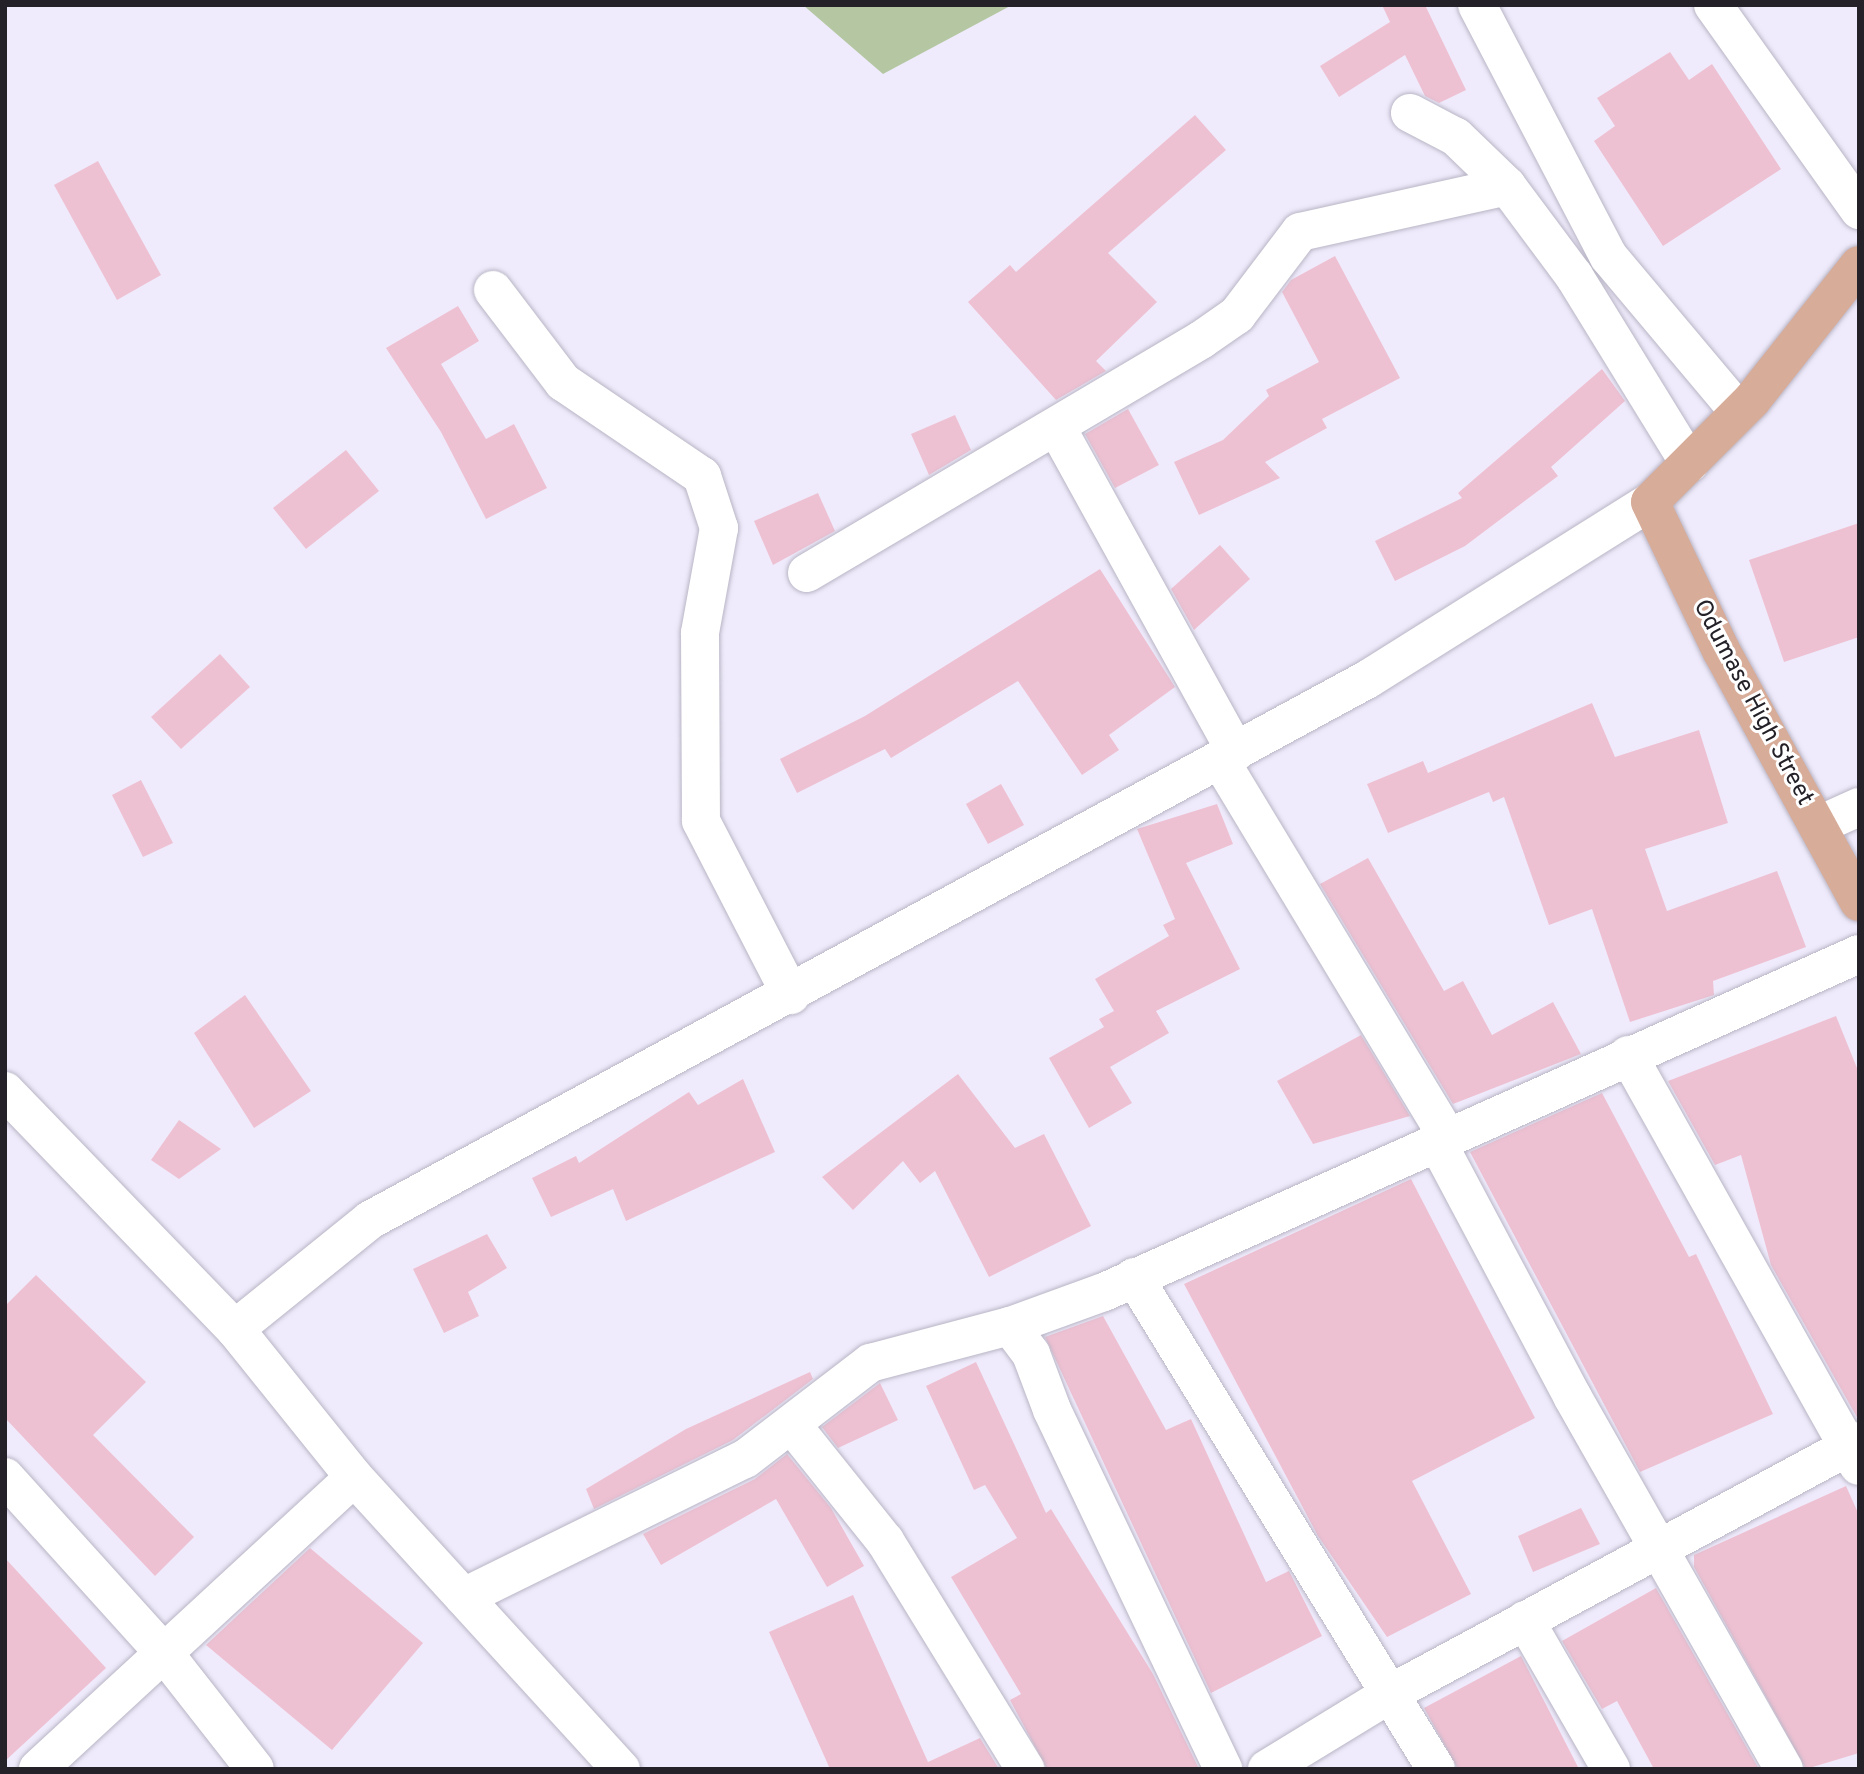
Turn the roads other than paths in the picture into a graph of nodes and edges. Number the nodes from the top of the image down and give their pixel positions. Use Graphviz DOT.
graph roads {
  1 [pos="1476,5"];
  2 [pos="1713,5"];
  3 [pos="1410,113"];
  4 [pos="1507,186"];
  5 [pos="1859,210"];
  6 [pos="1859,265"];
  7 [pos="493,290"];
  8 [pos="1738,412"];
  9 [pos="1057,428"];
  10 [pos="1689,463"];
  11 [pos="1650,502"];
  12 [pos="807,573"];
  13 [pos="1228,756"];
  14 [pos="1859,807"];
  15 [pos="1818,825"];
  16 [pos="1859,902"];
  17 [pos="1859,954"];
  18 [pos="791,995"];
  19 [pos="1628,1055"];
  20 [pos="5,1091"];
  21 [pos="1442,1138"];
  22 [pos="1134,1277"];
  23 [pos="1010,1326"];
  24 [pos="235,1329"];
  25 [pos="792,1425"];
  26 [pos="1855,1451"];
  27 [pos="5,1477"];
  28 [pos="354,1477"];
  29 [pos="1657,1549"];
  30 [pos="464,1597"];
  31 [pos="1525,1620"];
  32 [pos="164,1653"];
  33 [pos="1393,1692"];
  34 [pos="38,1769"];
  35 [pos="255,1769"];
  36 [pos="621,1769"];
  37 [pos="1025,1769"];
  38 [pos="1223,1769"];
  39 [pos="1267,1769"];
  40 [pos="1436,1769"];
  41 [pos="1611,1769"];
  42 [pos="1784,1769"];
  1 -- 8 [label="street"];
  2 -- 5 [label="street"];
  3 -- 4 [label="street"];
  4 -- 9 [label="street"];
  4 -- 10 [label="street"];
  6 -- 8 [label="main road"];
  7 -- 18 [label="street"];
  8 -- 10 [label="main road"];
  9 -- 12 [label="street"];
  9 -- 13 [label="street"];
  10 -- 11 [label="main road"];
  11 -- 13 [label="street"];
  11 -- 15 [label="main road, Odumase High Street"];
  13 -- 18 [label="street"];
  13 -- 21 [label="street"];
  14 -- 15 [label="street"];
  15 -- 16 [label="main road, Odumase High Street"];
  17 -- 19 [label="street"];
  18 -- 24 [label="street"];
  19 -- 21 [label="street"];
  19 -- 26 [label="street"];
  20 -- 24 [label="street"];
  21 -- 22 [label="street"];
  21 -- 29 [label="street"];
  22 -- 23 [label="street"];
  22 -- 33 [label="street"];
  23 -- 25 [label="street"];
  23 -- 38 [label="street"];
  24 -- 28 [label="street"];
  25 -- 30 [label="street"];
  25 -- 37 [label="street"];
  26 -- 29 [label="street"];
  27 -- 32 [label="street"];
  28 -- 30 [label="street"];
  28 -- 32 [label="street"];
  29 -- 31 [label="street"];
  29 -- 42 [label="street"];
  30 -- 36 [label="street"];
  31 -- 33 [label="street"];
  31 -- 41 [label="street"];
  32 -- 34 [label="street"];
  32 -- 35 [label="street"];
  33 -- 39 [label="street"];
  33 -- 40 [label="street"];
}
